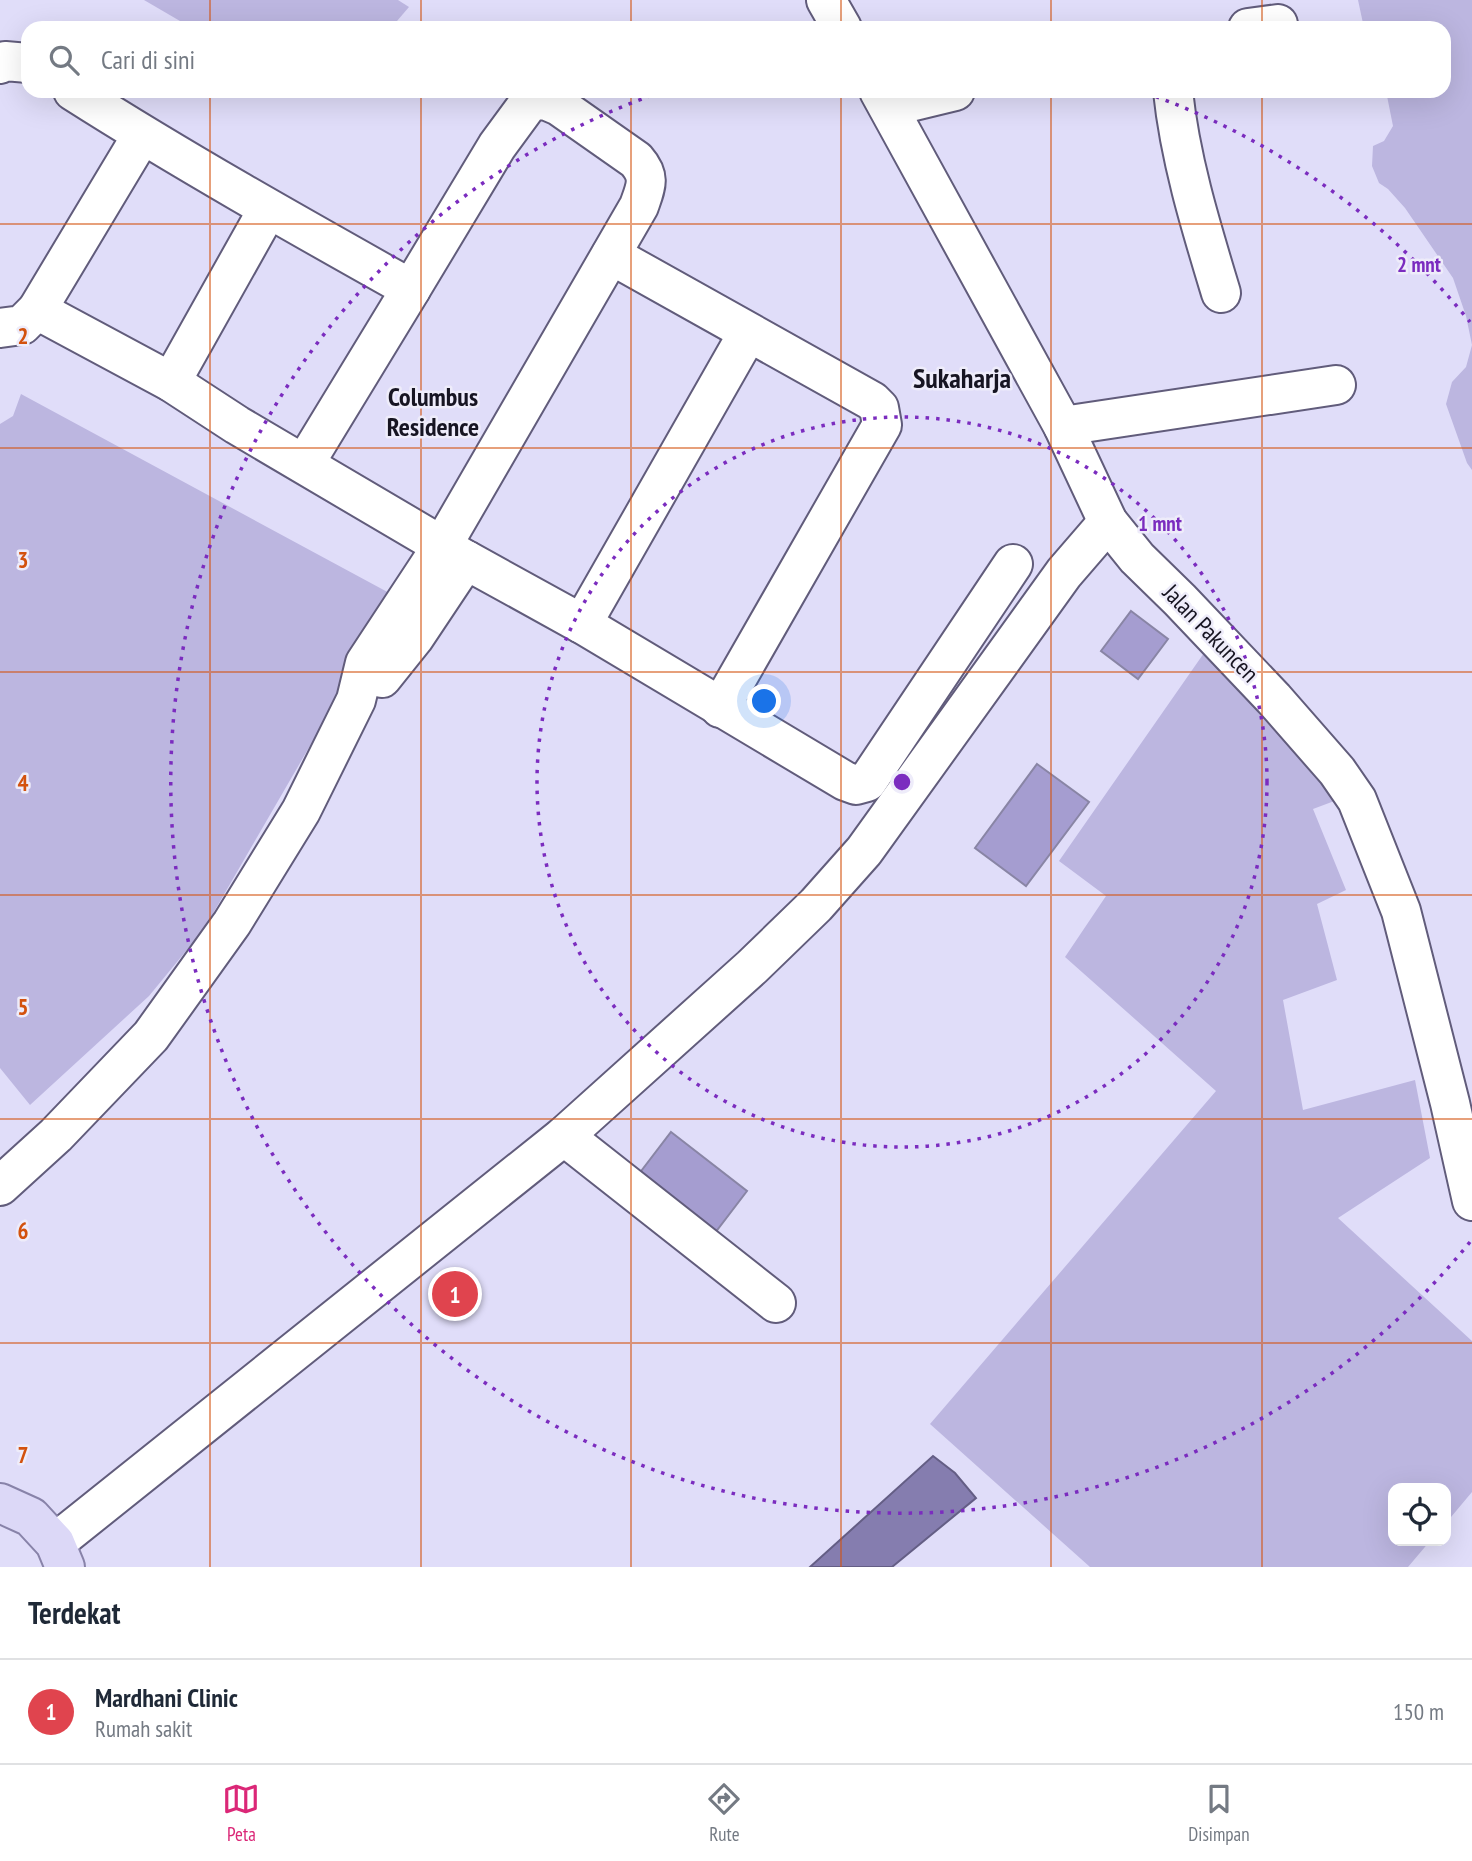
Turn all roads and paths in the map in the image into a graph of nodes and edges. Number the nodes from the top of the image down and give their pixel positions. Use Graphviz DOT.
graph roads {
  1 [pos="826,0"];
  2 [pos="838,21"];
  3 [pos="21,62"];
  4 [pos="0,64"];
  5 [pos="84,98"];
  6 [pos="1174,98"];
  7 [pos="884,99"];
  8 [pos="142,135"];
  9 [pos="268,209"];
  10 [pos="611,255"];
  11 [pos="411,289"];
  12 [pos="1221,293"];
  13 [pos="37,310"];
  14 [pos="0,328"];
  15 [pos="748,333"];
  16 [pos="172,383"];
  17 [pos="1336,385"];
  18 [pos="1063,426"];
  19 [pos="305,463"];
  20 [pos="1108,522"];
  21 [pos="454,553"];
  22 [pos="1013,564"];
  23 [pos="582,624"];
  24 [pos="720,708"];
  25 [pos="564,1136"];
  26 [pos="0,1186"];
  27 [pos="1472,1201"];
  28 [pos="776,1303"];
  29 [pos="0,1503"];
  30 [pos="60,1555"];
  1 -- 2 [label="street"];
  3 -- 4 [label="street"];
  5 -- 8 [label="street"];
  6 -- 12 [label="street"];
  7 -- 18 [label="street, Jalan Pakuncen"];
  8 -- 9 [label="street"];
  8 -- 13 [label="street"];
  9 -- 11 [label="street"];
  9 -- 16 [label="street"];
  10 -- 11 [label="street"];
  10 -- 15 [label="street"];
  10 -- 21 [label="street"];
  11 -- 19 [label="street"];
  13 -- 14 [label="street"];
  13 -- 16 [label="street"];
  15 -- 23 [label="street"];
  15 -- 24 [label="street"];
  16 -- 19 [label="street"];
  17 -- 18 [label="street"];
  18 -- 20 [label="street, Jalan Pakuncen"];
  19 -- 21 [label="street"];
  20 -- 25 [label="street"];
  20 -- 27 [label="street, Jalan Pakuncen"];
  21 -- 23 [label="street"];
  21 -- 26 [label="street"];
  22 -- 24 [label="street"];
  23 -- 24 [label="street"];
  25 -- 28 [label="street"];
  25 -- 30 [label="street"];
  29 -- 30 [label="main road"];
}
